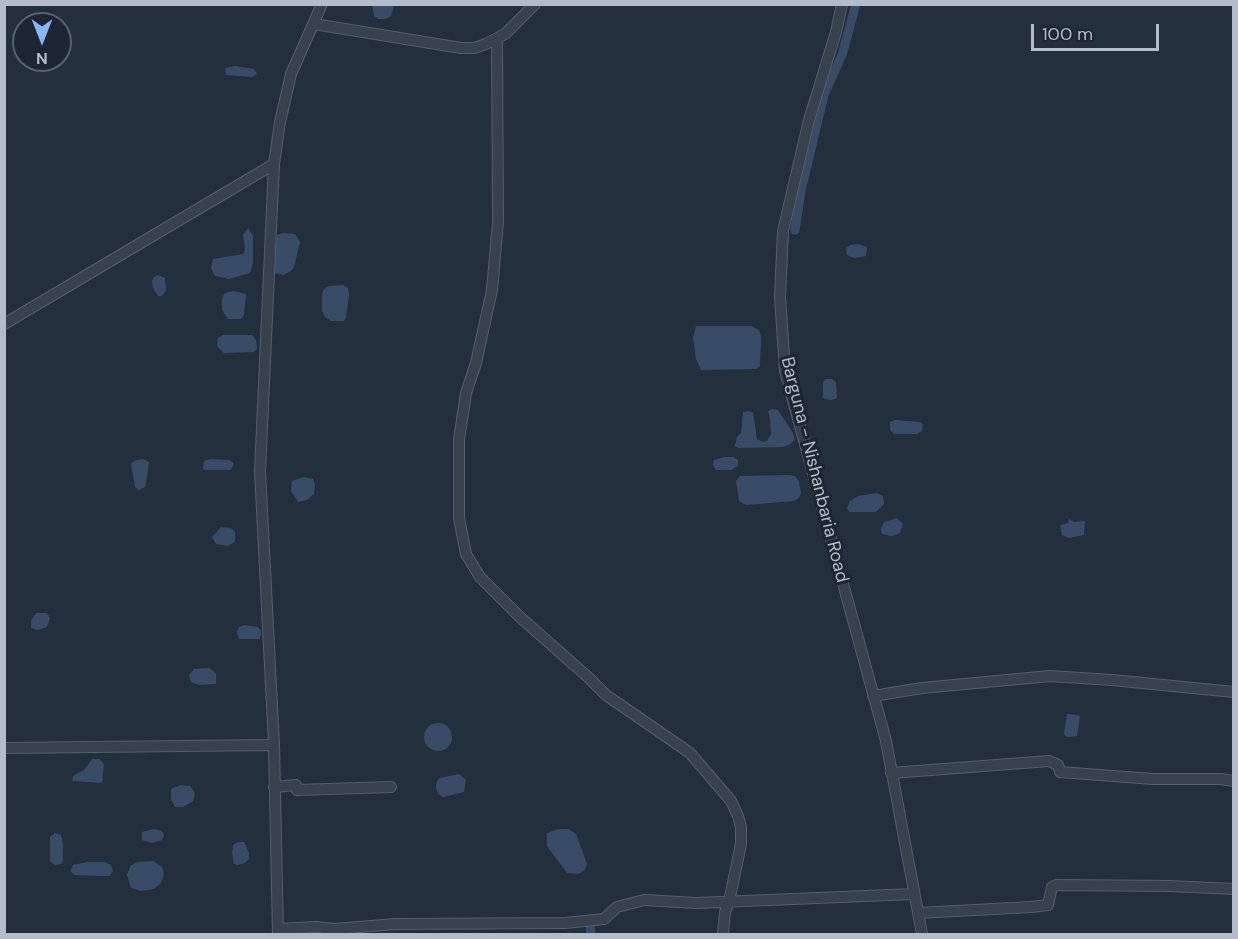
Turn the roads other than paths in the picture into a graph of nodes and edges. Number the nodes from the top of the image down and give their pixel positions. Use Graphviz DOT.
graph roads {
  1 [pos="322,4"];
  2 [pos="535,4"];
  3 [pos="842,4"];
  4 [pos="314,24"];
  5 [pos="497,39"];
  6 [pos="274,164"];
  7 [pos="4,324"];
  8 [pos="1233,692"];
  9 [pos="873,696"];
  10 [pos="274,745"];
  11 [pos="4,748"];
  12 [pos="891,773"];
  13 [pos="1233,781"];
  14 [pos="274,787"];
  15 [pos="391,787"];
  16 [pos="1233,889"];
  17 [pos="914,894"];
  18 [pos="729,902"];
  19 [pos="918,913"];
  20 [pos="278,932"];
  21 [pos="723,934"];
  22 [pos="922,934"];
  1 -- 4 [label="street"];
  2 -- 5 [label="street"];
  3 -- 9 [label="street, Barguna - Nishanbaria Road"];
  4 -- 5 [label="street"];
  4 -- 6 [label="street"];
  5 -- 18 [label="street"];
  6 -- 7 [label="street"];
  6 -- 10 [label="street"];
  8 -- 9 [label="street"];
  9 -- 12 [label="street, Barguna - Nishanbaria Road"];
  10 -- 11 [label="street"];
  10 -- 14 [label="street"];
  12 -- 13 [label="street"];
  12 -- 17 [label="street, Barguna - Nishanbaria Road"];
  14 -- 15 [label="street"];
  14 -- 20 [label="street"];
  16 -- 19 [label="street"];
  17 -- 18 [label="street"];
  17 -- 19 [label="street, Barguna - Nishanbaria Road"];
  18 -- 20 [label="street"];
  18 -- 21 [label="street"];
  19 -- 22 [label="street, Barguna - Nishanbaria Road"];
}
